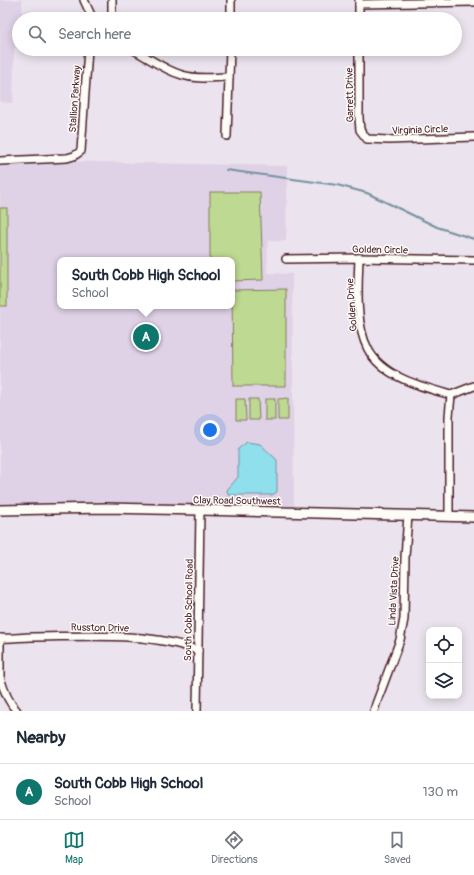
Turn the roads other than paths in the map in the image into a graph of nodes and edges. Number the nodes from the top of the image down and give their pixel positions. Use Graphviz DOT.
graph roads {
  1 [pos="84,0"];
  2 [pos="112,0"];
  3 [pos="231,0"];
  4 [pos="359,2"];
  5 [pos="474,2"];
  6 [pos="90,12"];
  7 [pos="112,12"];
  8 [pos="231,12"];
  9 [pos="88,56"];
  10 [pos="145,56"];
  11 [pos="230,56"];
  12 [pos="359,56"];
  13 [pos="229,78"];
  14 [pos="227,136"];
  15 [pos="474,137"];
  16 [pos="367,139"];
  17 [pos="0,161"];
  18 [pos="360,258"];
  19 [pos="286,259"];
  20 [pos="474,260"];
  21 [pos="474,386"];
  22 [pos="451,395"];
  23 [pos="0,510"];
  24 [pos="200,510"];
  25 [pos="408,515"];
  26 [pos="449,517"];
  27 [pos="474,517"];
  28 [pos="0,638"];
  29 [pos="198,651"];
  30 [pos="17,711"];
  31 [pos="197,711"];
  32 [pos="374,711"];
  1 -- 6 [label="street"];
  2 -- 7 [label="street"];
  3 -- 8 [label="street"];
  4 -- 5 [label="street"];
  9 -- 17 [label="street, Stallion Parkway"];
  10 -- 13 [label="street"];
  11 -- 13 [label="street"];
  12 -- 16 [label="street, Garrett Drive"];
  13 -- 14 [label="street"];
  15 -- 16 [label="street, Virginia Circle"];
  18 -- 19 [label="street, Golden Circle"];
  18 -- 20 [label="street, Golden Circle"];
  18 -- 22 [label="street, Golden Drive"];
  21 -- 22 [label="street"];
  22 -- 26 [label="street"];
  23 -- 24 [label="street, Clay Road Southwest"];
  24 -- 25 [label="street, Clay Road Southwest"];
  24 -- 29 [label="street, South Cobb School Road"];
  25 -- 26 [label="street, Clay Road Southwest"];
  25 -- 32 [label="street, Linda Vista Drive"];
  26 -- 27 [label="street, Clay Road Southwest"];
  28 -- 29 [label="street, Russton Drive"];
  28 -- 30 [label="street"];
  29 -- 31 [label="street, South Cobb School Road"];
}
